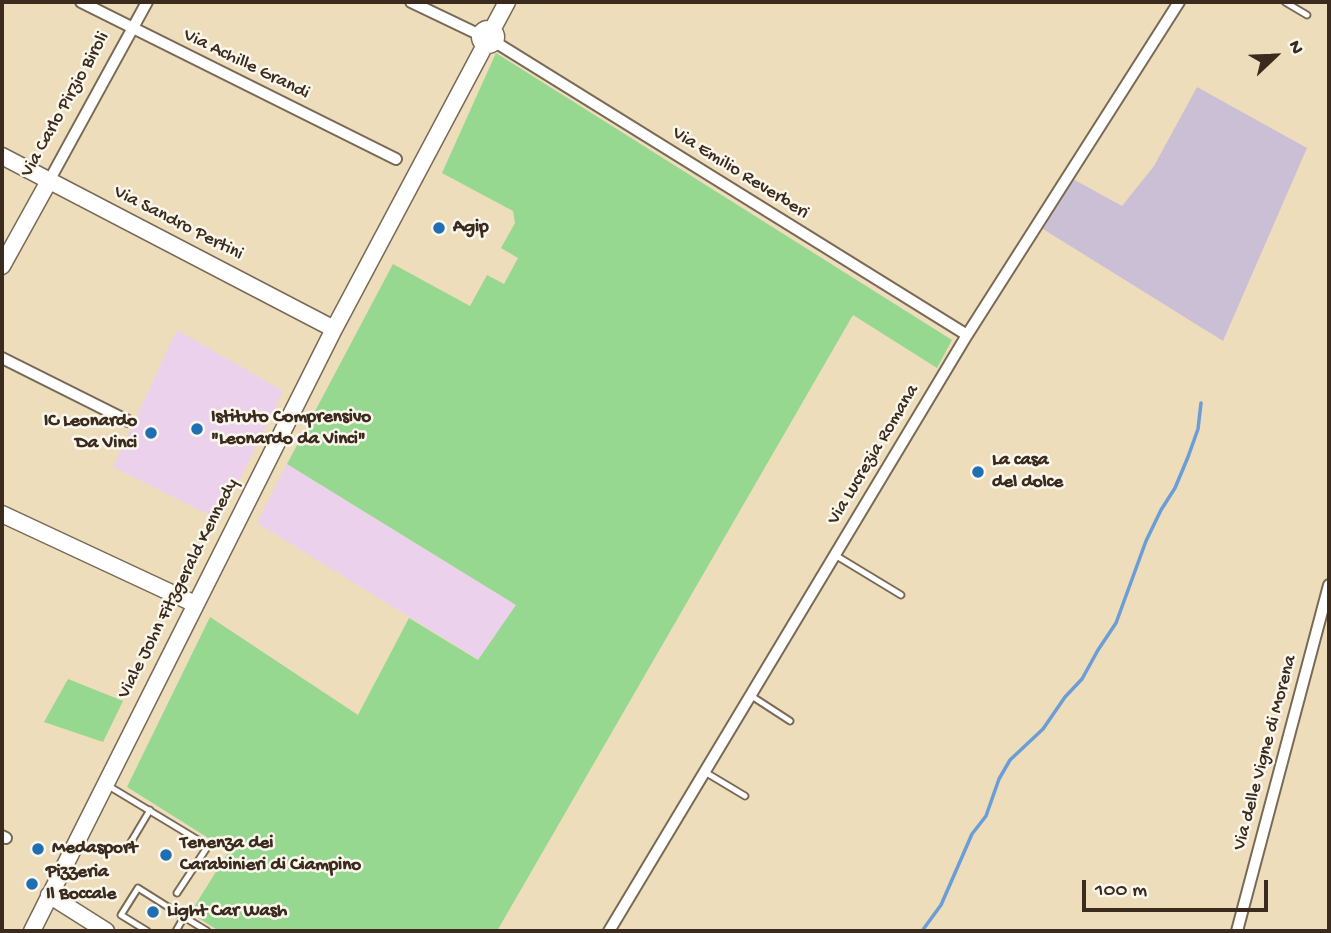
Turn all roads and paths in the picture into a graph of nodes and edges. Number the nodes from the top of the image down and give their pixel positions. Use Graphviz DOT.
graph roads {
  1 [pos="81,2"];
  2 [pos="147,2"];
  3 [pos="411,2"];
  4 [pos="507,2"];
  5 [pos="1179,2"];
  6 [pos="1285,2"];
  7 [pos="1307,15"];
  8 [pos="133,28"];
  9 [pos="488,38"];
  10 [pos="2,156"];
  11 [pos="396,159"];
  12 [pos="49,181"];
  13 [pos="2,266"];
  14 [pos="334,329"];
  15 [pos="967,335"];
  16 [pos="2,358"];
  17 [pos="128,421"];
  18 [pos="2,514"];
  19 [pos="835,554"];
  20 [pos="1329,585"];
  21 [pos="901,595"];
  22 [pos="195,604"];
  23 [pos="750,695"];
  24 [pos="790,721"];
  25 [pos="705,772"];
  26 [pos="104,783"];
  27 [pos="745,796"];
  28 [pos="150,810"];
  29 [pos="128,847"];
  30 [pos="177,893"];
  31 [pos="49,895"];
  32 [pos="184,917"];
  33 [pos="32,931"];
  34 [pos="106,931"];
  35 [pos="146,931"];
  36 [pos="176,931"];
  37 [pos="207,931"];
  38 [pos="611,931"];
  39 [pos="1237,931"];
  1 -- 8 [label="street, Via Achille Grandi"];
  2 -- 8 [label="street, Via Carlo Pirzio Biroli"];
  3 -- 9 [label="street, Via Emilio Reverberi"];
  4 -- 9 [label="street, Viale John Fitzgerald Kennedy"];
  5 -- 15 [label="street, Via Lucrezia Romana"];
  6 -- 7 [label="lane"];
  8 -- 11 [label="street, Via Achille Grandi"];
  8 -- 12 [label="street, Via Carlo Pirzio Biroli"];
  9 -- 14 [label="street, Viale John Fitzgerald Kennedy"];
  9 -- 15 [label="street, Via Emilio Reverberi"];
  10 -- 12 [label="street, Via Sandro Pertini"];
  12 -- 13 [label="street, Via Carlo Pirzio Biroli"];
  12 -- 14 [label="street, Via Sandro Pertini"];
  14 -- 22 [label="street, Viale John Fitzgerald Kennedy"];
  15 -- 19 [label="street, Via Lucrezia Romana"];
  16 -- 17 [label="street"];
  18 -- 22 [label="street"];
  19 -- 21 [label="lane"];
  19 -- 23 [label="street, Via Lucrezia Romana"];
  20 -- 39 [label="street, Via delle Vigne di Morena"];
  22 -- 26 [label="street, Viale John Fitzgerald Kennedy"];
  23 -- 24 [label="lane"];
  23 -- 25 [label="street, Via Lucrezia Romana"];
  25 -- 27 [label="lane"];
  25 -- 38 [label="street, Via Lucrezia Romana"];
  26 -- 28 [label="lane"];
  26 -- 31 [label="street, Viale John Fitzgerald Kennedy"];
  28 -- 29 [label="lane"];
  28 -- 30 [label="lane"];
  31 -- 33 [label="street, Viale John Fitzgerald Kennedy"];
  31 -- 34 [label="street"];
  32 -- 35 [label="lane"];
  32 -- 36 [label="lane"];
  32 -- 37 [label="lane"];
}
